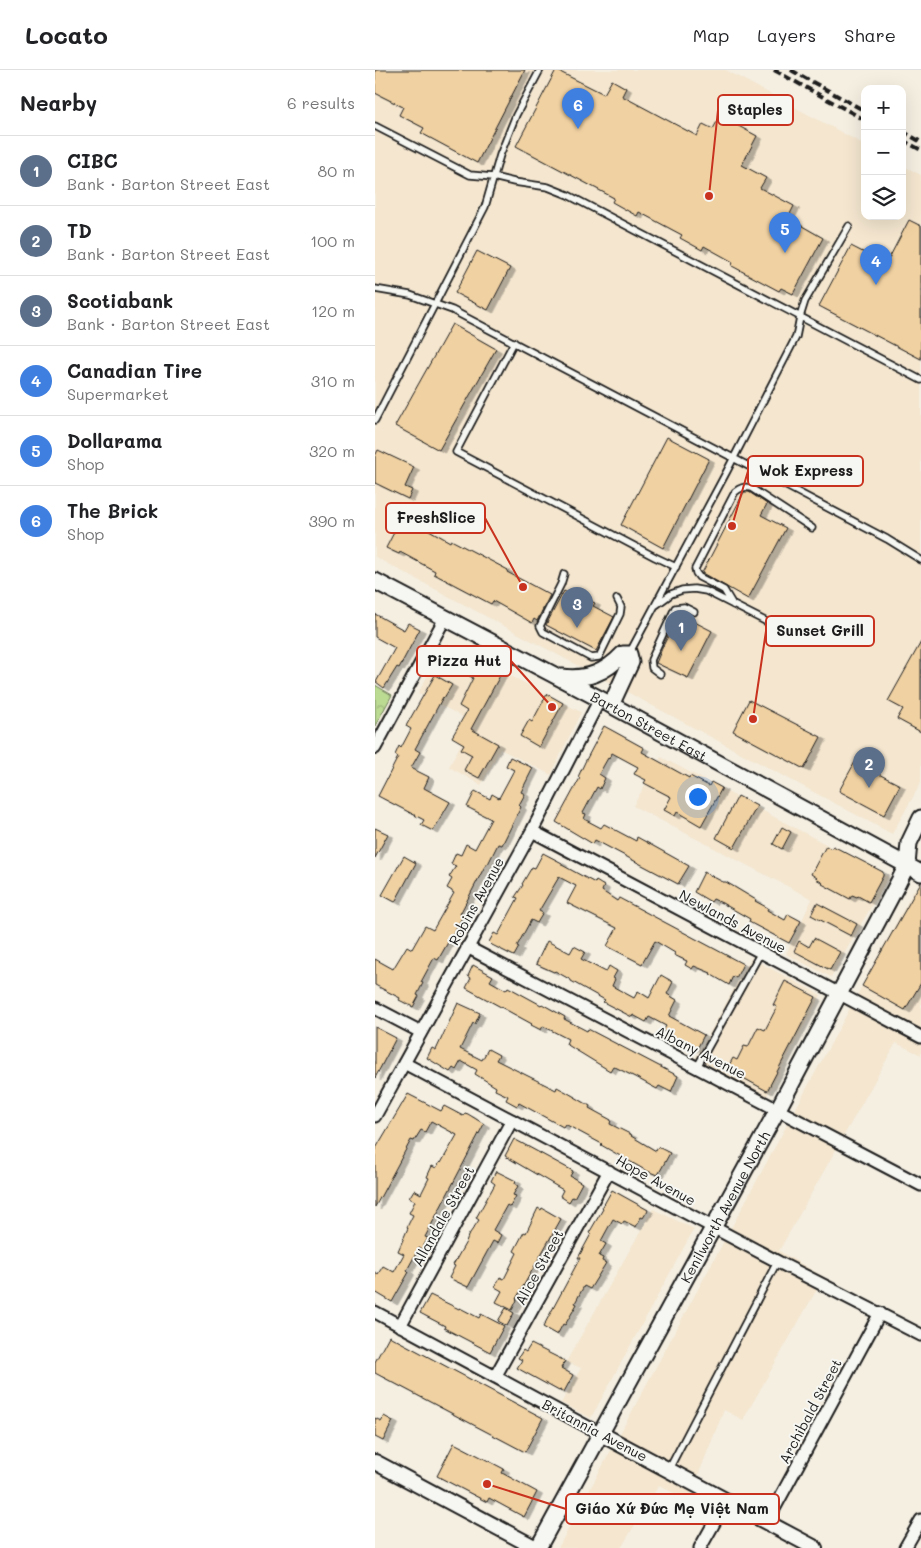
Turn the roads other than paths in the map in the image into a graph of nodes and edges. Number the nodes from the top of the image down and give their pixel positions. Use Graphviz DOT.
graph roads {
  1 [pos="540,70"];
  2 [pos="375,126"];
  3 [pos="493,177"];
  4 [pos="849,226"];
  5 [pos="375,289"];
  6 [pos="435,302"];
  7 [pos="800,317"];
  8 [pos="514,342"];
  9 [pos="921,380"];
  10 [pos="375,420"];
  11 [pos="734,458"];
  12 [pos="812,528"];
  13 [pos="921,560"];
  14 [pos="676,566"];
  15 [pos="564,574"];
  16 [pos="375,581"];
  17 [pos="617,599"];
  18 [pos="733,605"];
  19 [pos="655,606"];
  20 [pos="694,612"];
  21 [pos="445,618"];
  22 [pos="765,621"];
  23 [pos="629,654"];
  24 [pos="660,674"];
  25 [pos="556,676"];
  26 [pos="606,702"];
  27 [pos="375,748"];
  28 [pos="921,818"];
  29 [pos="532,831"];
  30 [pos="921,852"];
  31 [pos="907,865"];
  32 [pos="921,873"];
  33 [pos="467,947"];
  34 [pos="761,952"];
  35 [pos="839,994"];
  36 [pos="375,1008"];
  37 [pos="421,1032"];
  38 [pos="921,1037"];
  39 [pos="404,1063"];
  40 [pos="697,1067"];
  41 [pos="778,1109"];
  42 [pos="375,1116"];
  43 [pos="512,1120"];
  44 [pos="609,1171"];
  45 [pos="921,1185"];
  46 [pos="713,1228"];
  47 [pos="777,1262"];
  48 [pos="375,1312"];
  49 [pos="880,1314"];
  50 [pos="400,1326"];
  51 [pos="921,1335"];
  52 [pos="495,1377"];
  53 [pos="601,1434"];
  54 [pos="375,1462"];
  55 [pos="669,1469"];
  56 [pos="727,1500"];
  57 [pos="921,1520"];
  58 [pos="767,1522"];
  59 [pos="537,1548"];
  60 [pos="700,1548"];
  61 [pos="815,1548"];
  62 [pos="905,1548"];
  1 -- 3 [label="lane"];
  2 -- 3 [label="lane"];
  3 -- 6 [label="lane"];
  3 -- 7 [label="lane"];
  4 -- 7 [label="lane"];
  5 -- 6 [label="lane"];
  6 -- 8 [label="lane"];
  6 -- 10 [label="lane"];
  7 -- 9 [label="lane"];
  7 -- 11 [label="lane"];
  8 -- 11 [label="lane"];
  8 -- 14 [label="lane"];
  11 -- 13 [label="lane"];
  11 -- 14 [label="lane"];
  12 -- 18 [label="lane"];
  14 -- 19 [label="lane"];
  15 -- 17 [label="lane"];
  16 -- 21 [label="main road, Barton Street East"];
  18 -- 19 [label="lane"];
  18 -- 22 [label="lane"];
  19 -- 23 [label="lane"];
  20 -- 24 [label="lane"];
  21 -- 25 [label="main road, Barton Street East"];
  21 -- 27 [label="street"];
  23 -- 25 [label="main road"];
  23 -- 26 [label="main road"];
  25 -- 26 [label="main road, Barton Street East"];
  26 -- 29 [label="street, Robins Avenue"];
  26 -- 31 [label="main road, Barton Street East"];
  28 -- 31 [label="main road, Kenilworth Avenue North"];
  29 -- 33 [label="street, Robins Avenue"];
  29 -- 34 [label="street, Newlands Avenue"];
  30 -- 31 [label="main road, Kenilworth Avenue North"];
  31 -- 32 [label="main road, Barton Street East"];
  31 -- 35 [label="main road, Kenilworth Avenue North"];
  33 -- 37 [label="street, Robins Avenue"];
  33 -- 40 [label="street, Albany Avenue"];
  34 -- 35 [label="street, Newlands Avenue"];
  34 -- 40 [label="lane"];
  35 -- 38 [label="street, Newlands Avenue"];
  35 -- 41 [label="main road, Kenilworth Avenue North"];
  36 -- 37 [label="street"];
  37 -- 39 [label="street, Robins Avenue"];
  39 -- 42 [label="street, Robins Avenue"];
  39 -- 43 [label="street, Hope Avenue"];
  40 -- 41 [label="street, Albany Avenue"];
  41 -- 45 [label="street, Albany Avenue"];
  41 -- 46 [label="main road, Kenilworth Avenue North"];
  43 -- 44 [label="street, Hope Avenue"];
  43 -- 50 [label="street, Allandale Street"];
  44 -- 46 [label="street, Hope Avenue"];
  44 -- 52 [label="street, Alice Street"];
  46 -- 47 [label="street, Hope Avenue"];
  46 -- 53 [label="main road, Kenilworth Avenue North"];
  47 -- 49 [label="street, Hope Avenue"];
  47 -- 55 [label="lane"];
  48 -- 50 [label="street, Britannia Avenue"];
  49 -- 51 [label="street, Hope Avenue"];
  49 -- 58 [label="street, Archibald Street"];
  50 -- 52 [label="street, Britannia Avenue"];
  52 -- 53 [label="street, Britannia Avenue"];
  53 -- 55 [label="street, Britannia Avenue"];
  53 -- 59 [label="main road, Kenilworth Avenue North"];
  54 -- 59 [label="street"];
  55 -- 56 [label="street, Britannia Avenue"];
  56 -- 58 [label="street, Britannia Avenue"];
  56 -- 60 [label="street"];
  57 -- 62 [label="street"];
  58 -- 61 [label="street, Britannia Avenue"];
}
